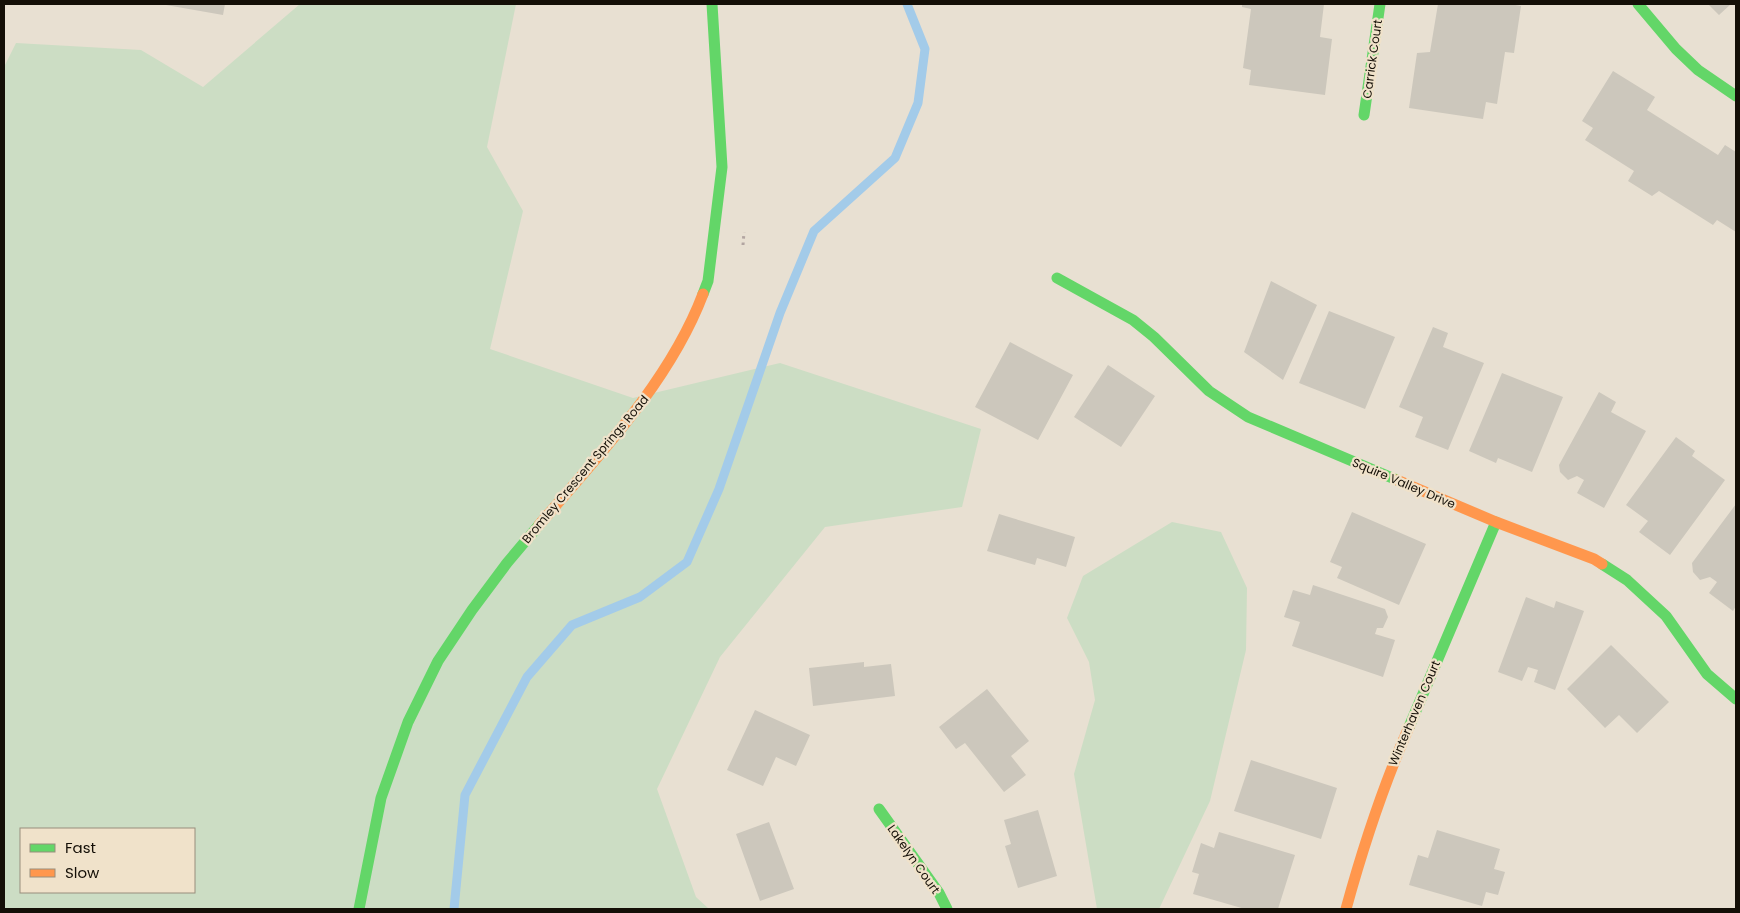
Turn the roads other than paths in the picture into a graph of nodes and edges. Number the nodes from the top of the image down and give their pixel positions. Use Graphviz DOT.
graph roads {
  1 [pos="712,4"];
  2 [pos="1380,4"];
  3 [pos="1638,4"];
  4 [pos="1736,96"];
  5 [pos="1364,115"];
  6 [pos="1057,278"];
  7 [pos="1496,522"];
  8 [pos="1736,699"];
  9 [pos="879,809"];
  10 [pos="359,909"];
  11 [pos="947,909"];
  12 [pos="1346,909"];
  1 -- 10 [label="street, Bromley Crescent Springs Road"];
  2 -- 5 [label="street, Carrick Court"];
  3 -- 4 [label="street"];
  6 -- 7 [label="street, Squire Valley Drive"];
  7 -- 8 [label="street, Squire Valley Drive"];
  7 -- 12 [label="street, Winterhaven Court"];
  9 -- 11 [label="street, Lakelyn Court"];
}
